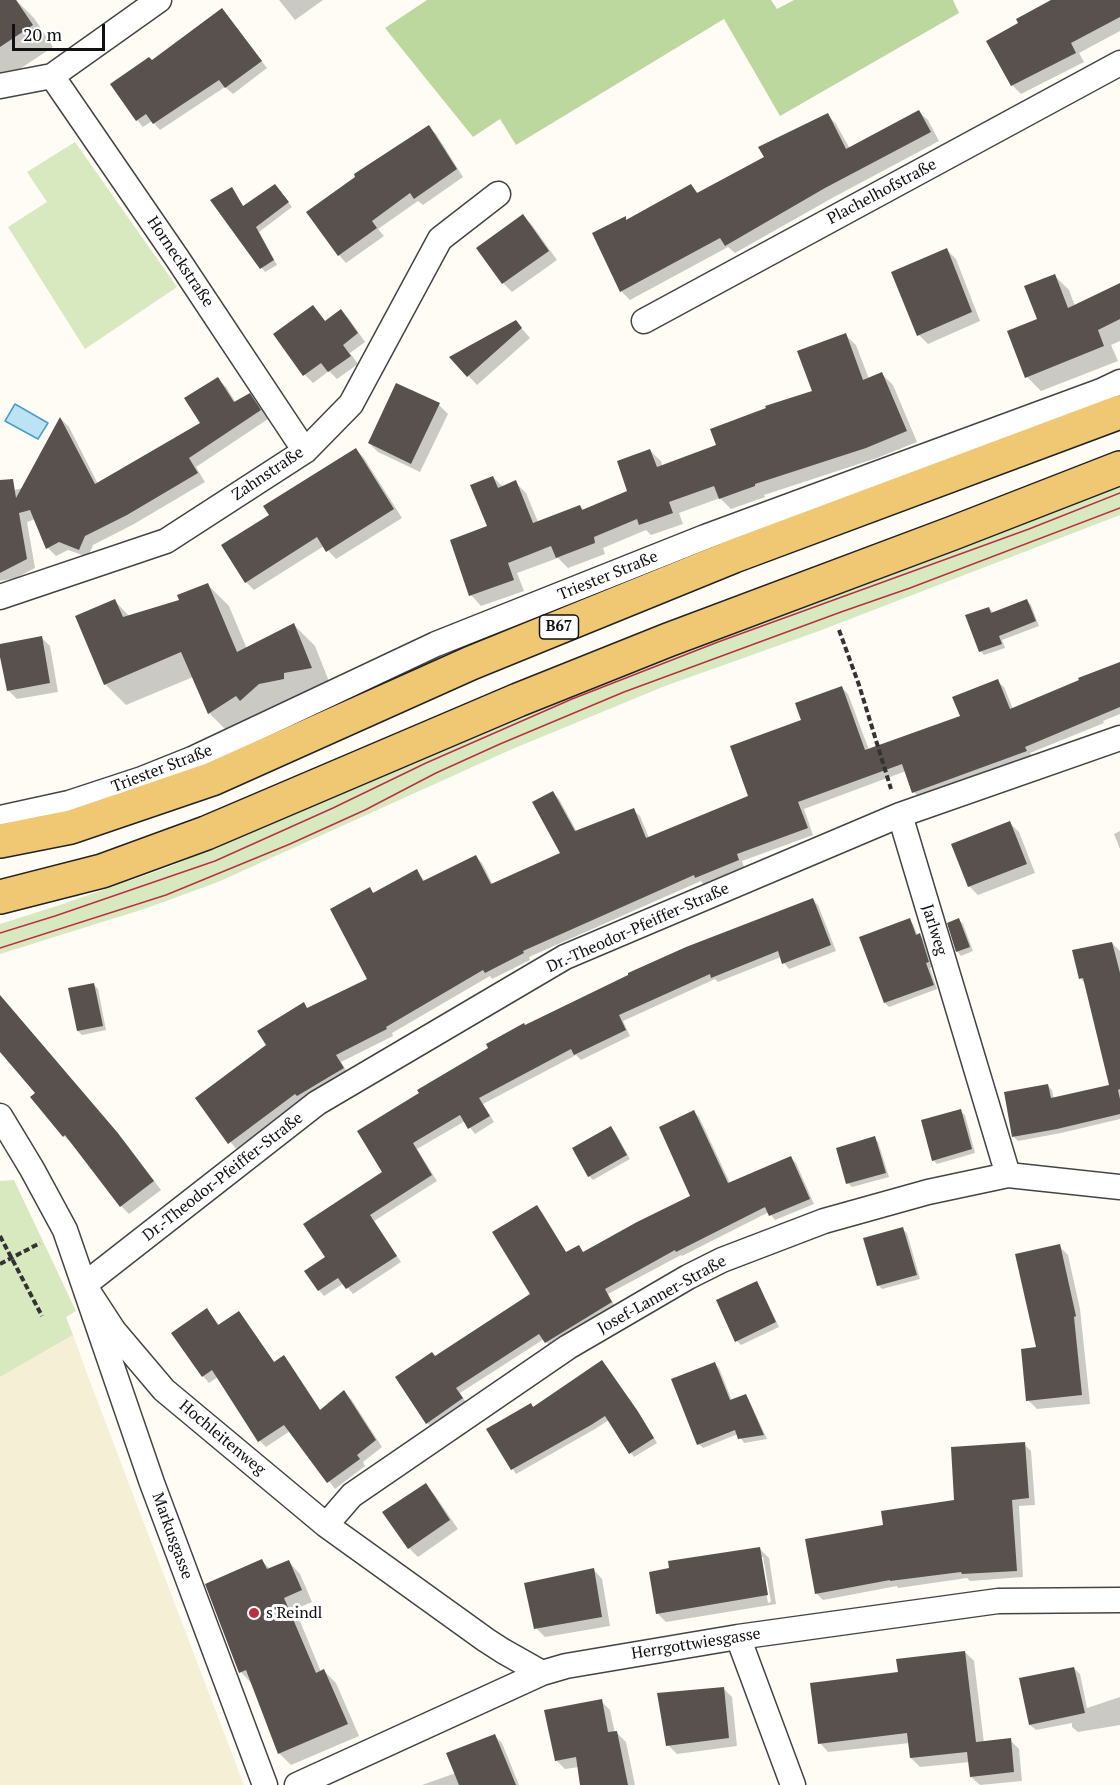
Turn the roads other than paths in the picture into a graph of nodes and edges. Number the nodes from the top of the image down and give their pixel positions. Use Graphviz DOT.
graph roads {
  1 [pos="159,0"];
  2 [pos="1120,63"];
  3 [pos="52,76"];
  4 [pos="0,86"];
  5 [pos="498,194"];
  6 [pos="644,321"];
  7 [pos="1120,382"];
  8 [pos="1120,412"];
  9 [pos="305,451"];
  10 [pos="1120,468"];
  11 [pos="0,597"];
  12 [pos="1120,738"];
  13 [pos="900,815"];
  14 [pos="0,818"];
  15 [pos="0,841"];
  16 [pos="0,897"];
  17 [pos="0,1116"];
  18 [pos="1008,1175"];
  19 [pos="1120,1187"];
  20 [pos="84,1285"];
  21 [pos="326,1525"];
  22 [pos="1120,1600"];
  23 [pos="738,1637"];
  24 [pos="542,1673"];
  25 [pos="265,1785"];
  26 [pos="297,1785"];
  27 [pos="793,1785"];
  1 -- 3 [label="street"];
  2 -- 6 [label="street, Plachelhofstraße"];
  3 -- 4 [label="street"];
  3 -- 9 [label="street, Horneckstraße"];
  5 -- 9 [label="street, Zahnstraße"];
  7 -- 14 [label="street, Triester Straße"];
  8 -- 15 [label="main road, Triester Straße / B67"];
  9 -- 11 [label="street, Zahnstraße"];
  10 -- 16 [label="main road"];
  12 -- 13 [label="street, Dr.-Theodor-Pfeiffer-Straße"];
  13 -- 18 [label="street, Jarlweg"];
  13 -- 20 [label="street, Dr.-Theodor-Pfeiffer-Straße"];
  17 -- 20 [label="street, Hochleitenweg"];
  18 -- 19 [label="street, Josef-Lanner-Straße"];
  18 -- 21 [label="street, Josef-Lanner-Straße"];
  20 -- 21 [label="street, Hochleitenweg"];
  20 -- 25 [label="street, Markusgasse"];
  21 -- 24 [label="street, Hochleitenweg"];
  22 -- 23 [label="street, Herrgottwiesgasse"];
  23 -- 24 [label="street, Herrgottwiesgasse"];
  23 -- 27 [label="street"];
  24 -- 26 [label="street, Herrgottwiesgasse"];
}
